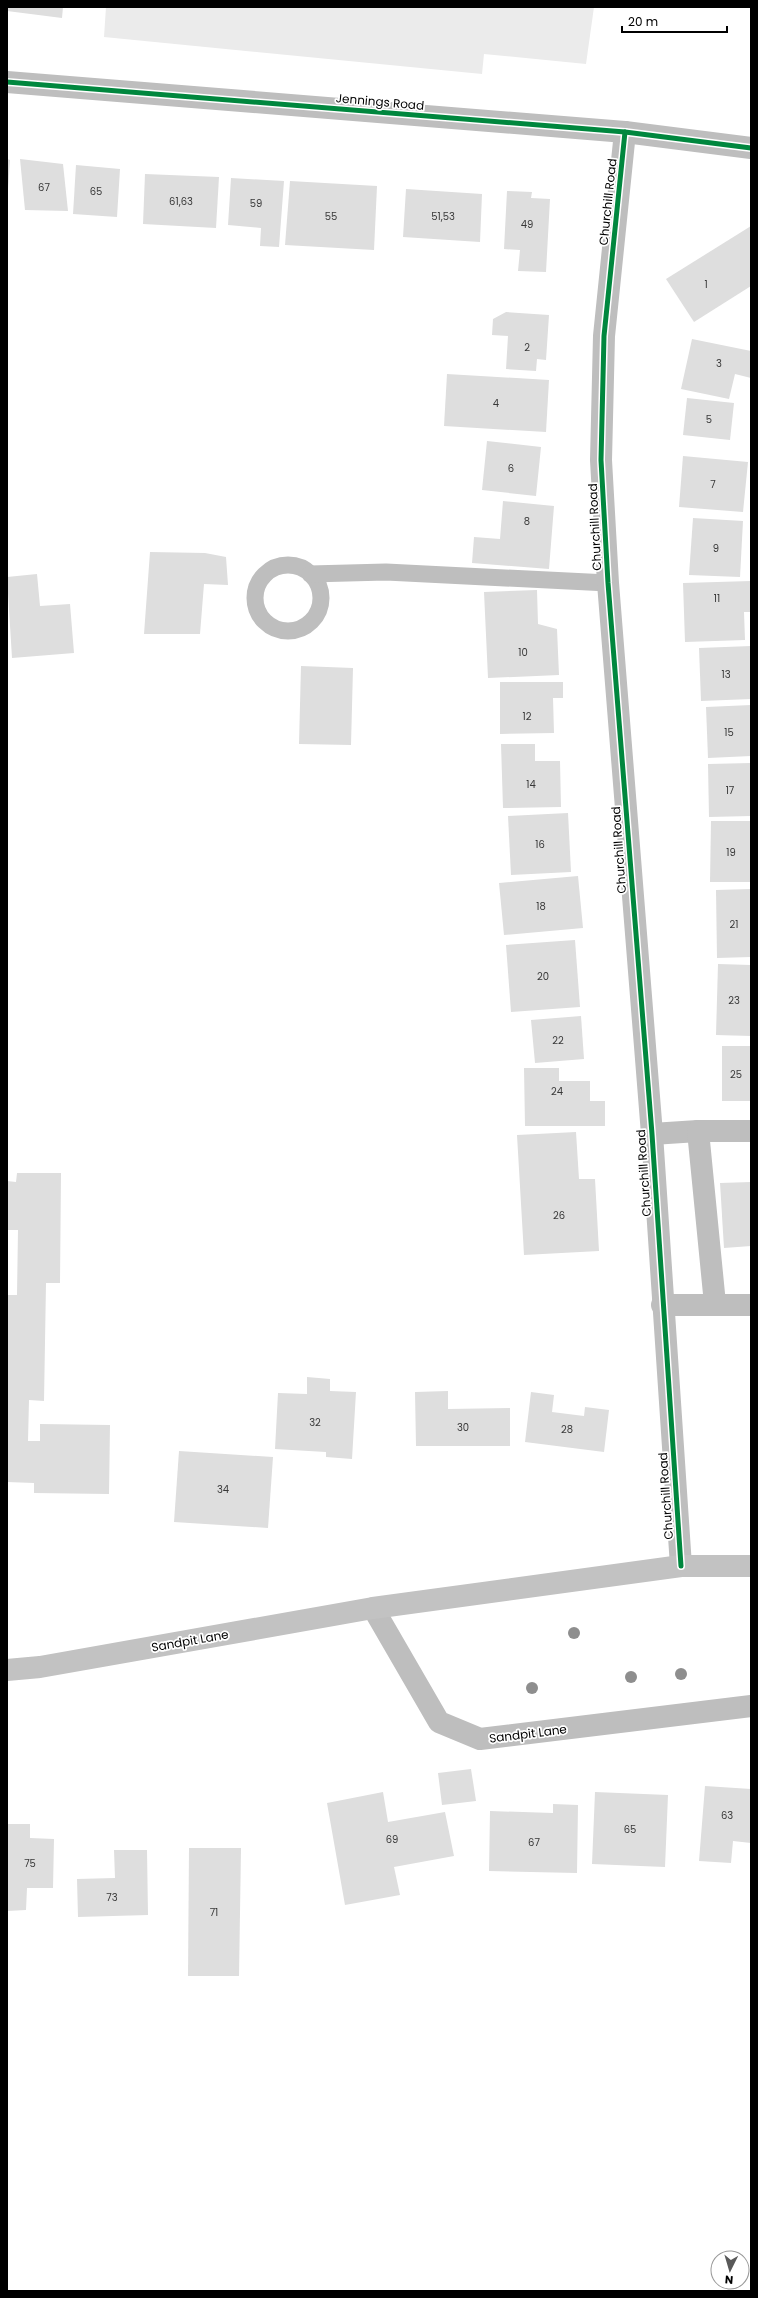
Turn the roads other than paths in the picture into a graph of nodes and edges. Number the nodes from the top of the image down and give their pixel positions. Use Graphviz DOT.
graph roads {
  1 [pos="7,82"];
  2 [pos="625,132"];
  3 [pos="751,148"];
  4 [pos="310,574"];
  5 [pos="608,583"];
  6 [pos="698,1131"];
  7 [pos="751,1131"];
  8 [pos="652,1134"];
  9 [pos="715,1304"];
  10 [pos="751,1304"];
  11 [pos="662,1305"];
  12 [pos="681,1566"];
  13 [pos="751,1566"];
  14 [pos="373,1608"];
  15 [pos="7,1670"];
  16 [pos="751,1706"];
  1 -- 2 [label="street, Jennings Road"];
  2 -- 3 [label="street, Jennings Road"];
  2 -- 5 [label="street, Churchill Road"];
  4 -- 5 [label="lane"];
  5 -- 8 [label="street, Churchill Road"];
  6 -- 7 [label="street, Churchill Road"];
  6 -- 8 [label="street, Churchill Road"];
  6 -- 9 [label="street"];
  8 -- 11 [label="street, Churchill Road"];
  9 -- 10 [label="street"];
  9 -- 11 [label="street"];
  11 -- 12 [label="street, Churchill Road"];
  12 -- 13 [label="street, Sandpit Lane"];
  12 -- 14 [label="street, Sandpit Lane"];
  14 -- 15 [label="street, Sandpit Lane"];
  14 -- 16 [label="street, Sandpit Lane"];
}
